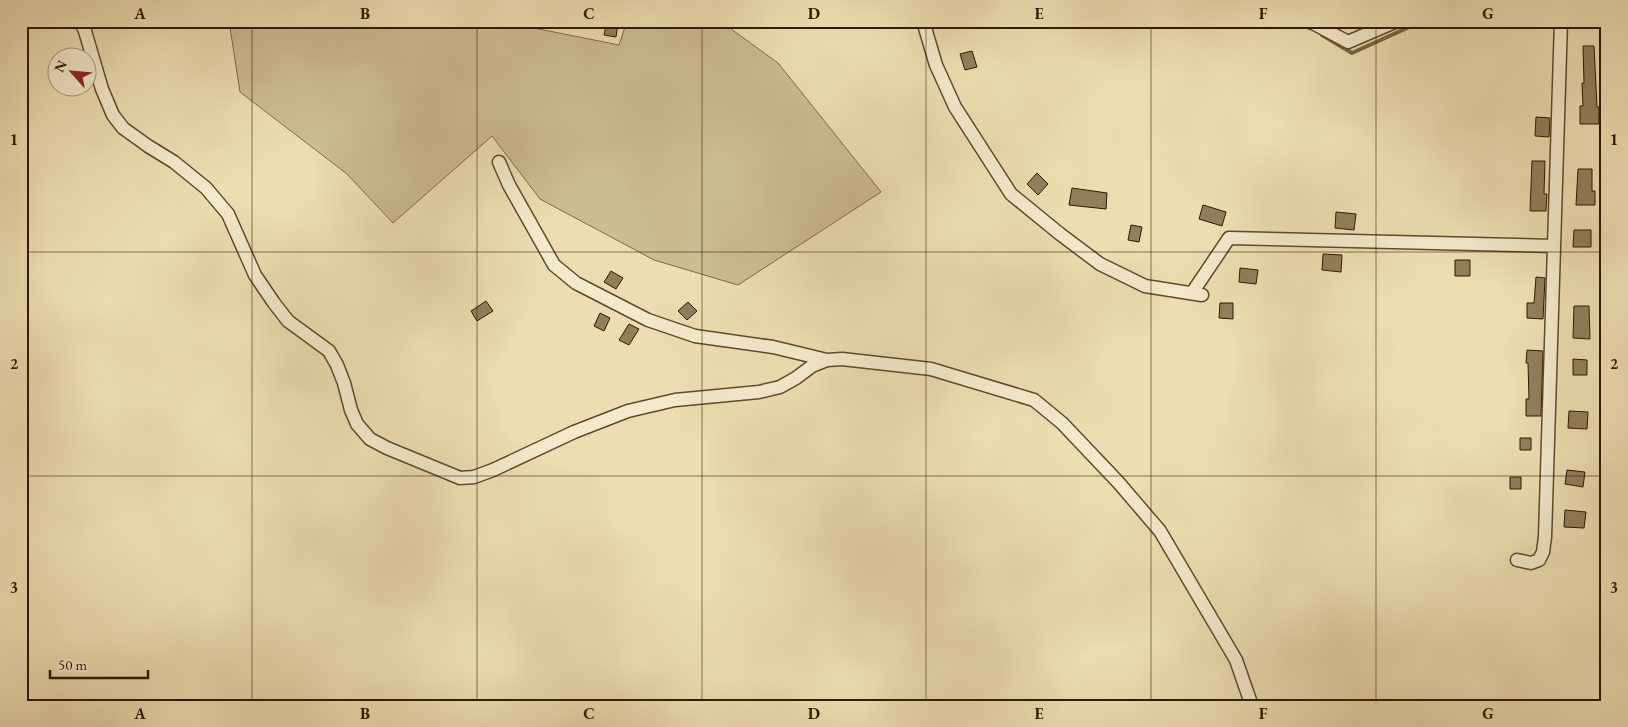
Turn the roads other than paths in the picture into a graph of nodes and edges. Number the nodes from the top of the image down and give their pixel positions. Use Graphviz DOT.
graph roads {
  1 [pos="80,21"];
  2 [pos="924,21"];
  3 [pos="1309,21"];
  4 [pos="1397,21"];
  5 [pos="1561,21"];
  6 [pos="499,162"];
  7 [pos="1554,246"];
  8 [pos="827,360"];
  9 [pos="1517,560"];
  10 [pos="1252,706"];
  1 -- 8 [label="street"];
  2 -- 7 [label="street"];
  3 -- 4 [label="street"];
  5 -- 7 [label="street"];
  6 -- 8 [label="street"];
  7 -- 9 [label="street"];
  8 -- 10 [label="street"];
}
